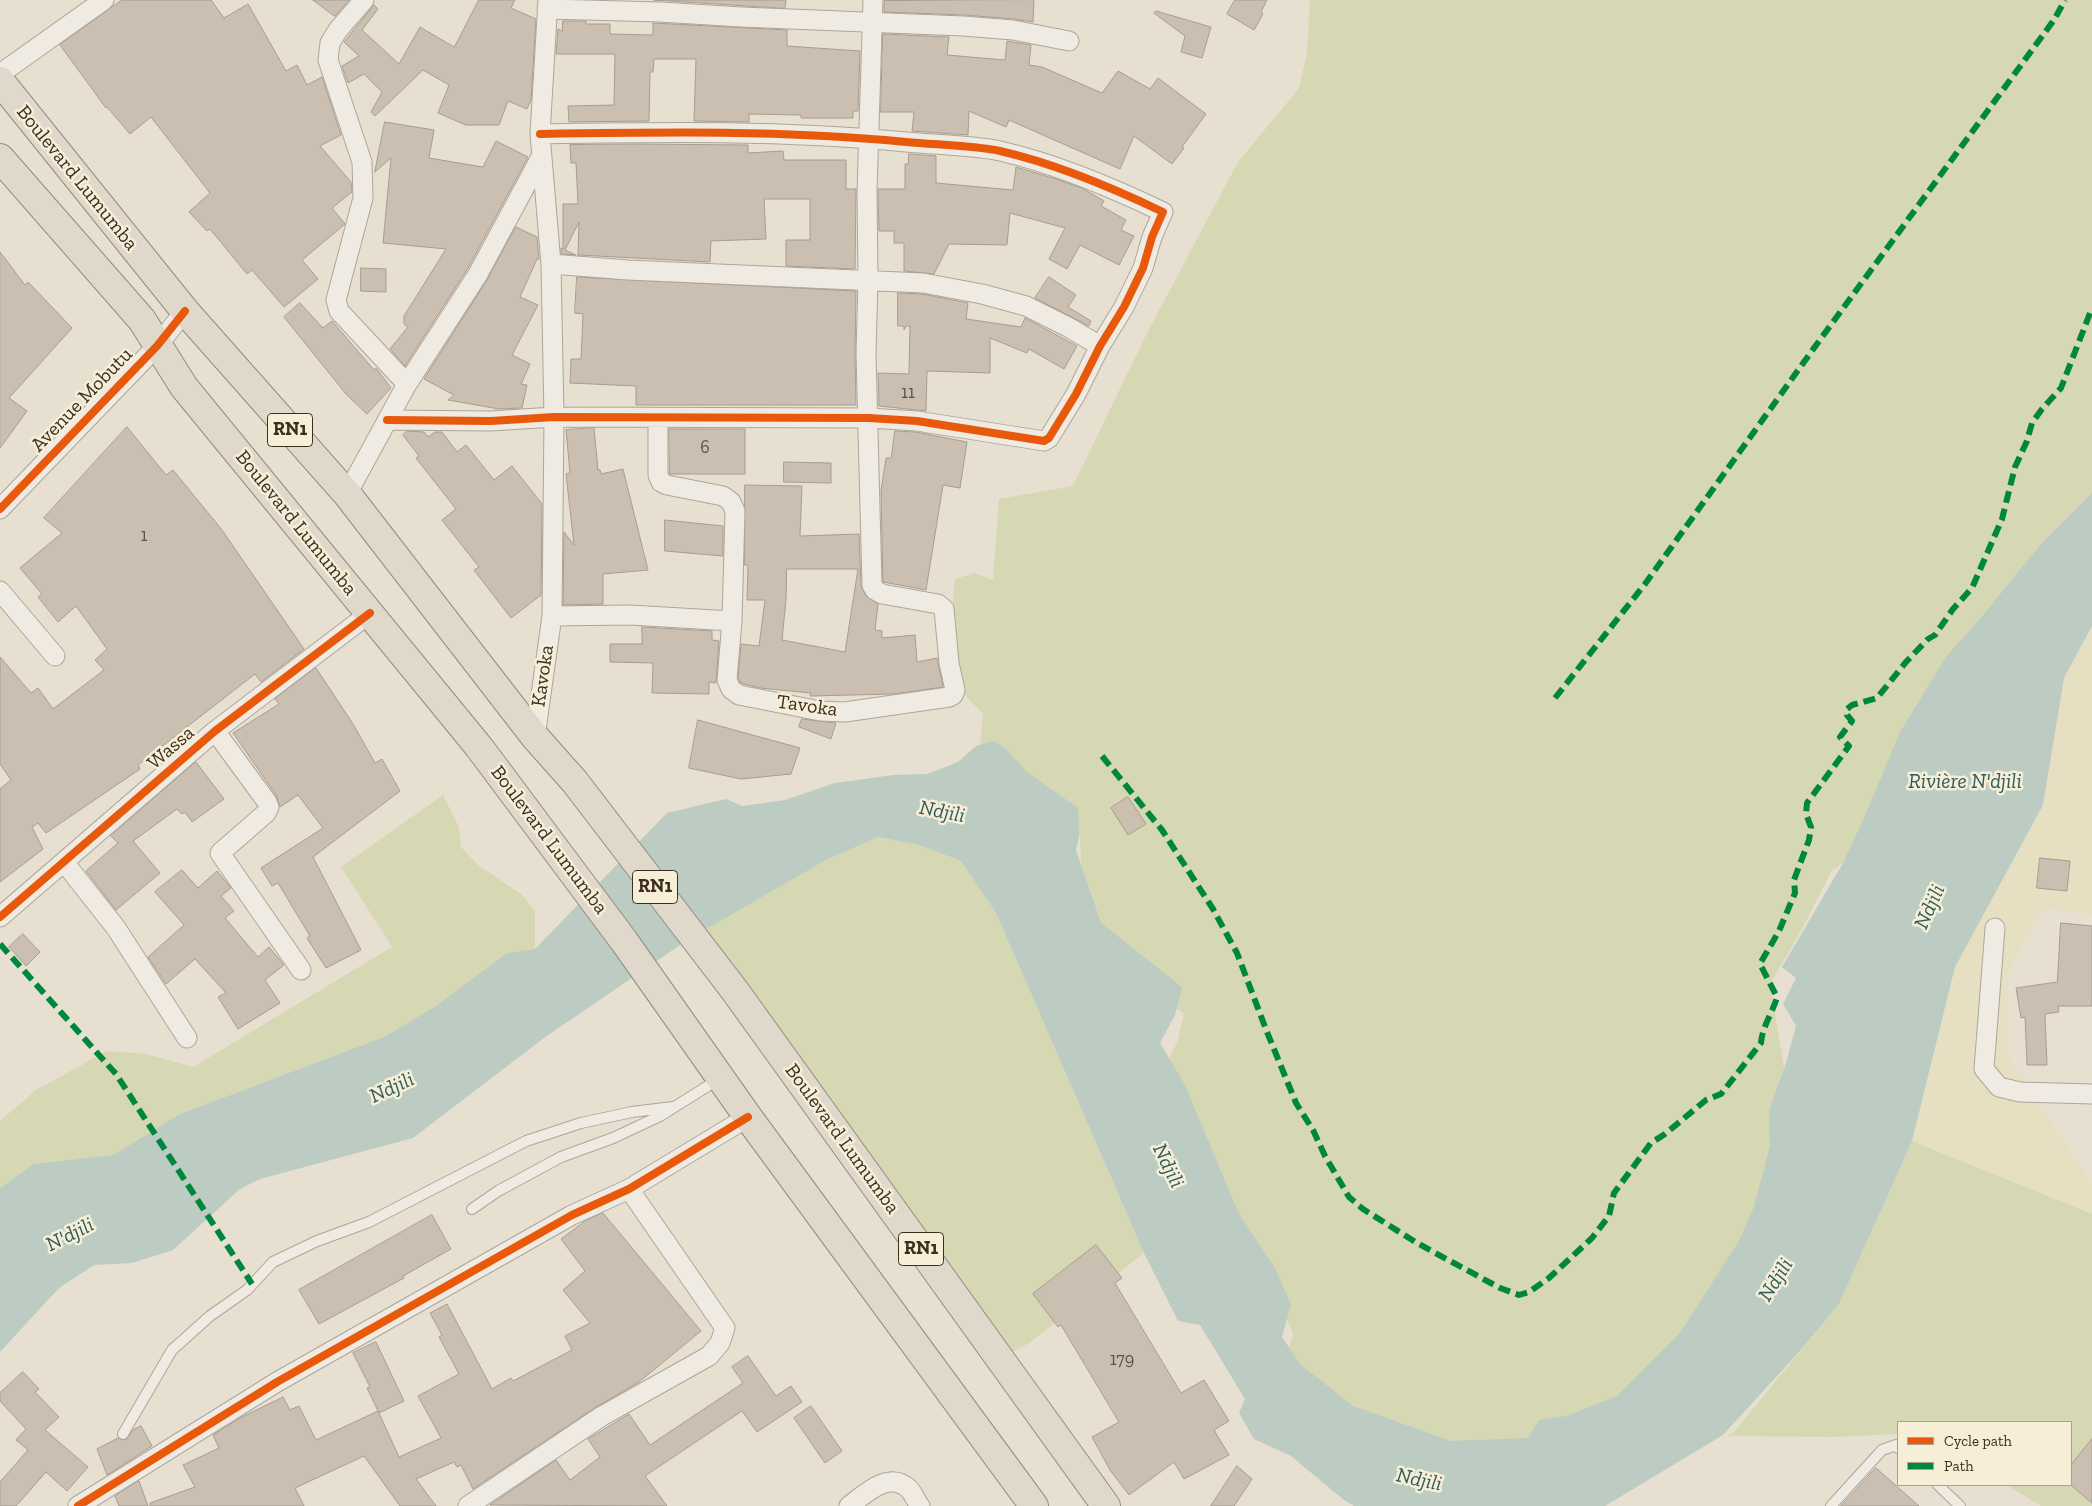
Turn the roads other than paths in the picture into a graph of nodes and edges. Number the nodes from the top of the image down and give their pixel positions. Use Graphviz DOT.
graph roads {
  1 [pos="104,0"];
  2 [pos="364,0"];
  3 [pos="873,0"];
  4 [pos="547,4"];
  5 [pos="873,23"];
  6 [pos="1069,41"];
  7 [pos="0,74"];
  8 [pos="0,81"];
  9 [pos="540,134"];
  10 [pos="869,138"];
  11 [pos="541,157"];
  12 [pos="0,158"];
  13 [pos="551,264"];
  14 [pos="868,280"];
  15 [pos="185,311"];
  16 [pos="157,346"];
  17 [pos="1100,346"];
  18 [pos="407,384"];
  19 [pos="554,417"];
  20 [pos="658,418"];
  21 [pos="869,418"];
  22 [pos="387,420"];
  23 [pos="347,494"];
  24 [pos="0,509"];
  25 [pos="0,591"];
  26 [pos="370,613"];
  27 [pos="552,616"];
  28 [pos="732,621"];
  29 [pos="55,656"];
  30 [pos="215,732"];
  31 [pos="534,737"];
  32 [pos="64,862"];
  33 [pos="0,917"];
  34 [pos="1995,928"];
  35 [pos="301,970"];
  36 [pos="187,1038"];
  37 [pos="720,1078"];
  38 [pos="2092,1094"];
  39 [pos="673,1107"];
  40 [pos="748,1117"];
  41 [pos="629,1189"];
  42 [pos="472,1209"];
  43 [pos="123,1434"];
  44 [pos="1897,1446"];
  45 [pos="1939,1486"];
  46 [pos="78,1506"];
  47 [pos="468,1506"];
  48 [pos="849,1506"];
  49 [pos="920,1506"];
  50 [pos="1034,1506"];
  51 [pos="1106,1506"];
  52 [pos="1831,1506"];
  53 [pos="1960,1506"];
  1 -- 7 [label="street"];
  2 -- 18 [label="street"];
  3 -- 5 [label="street"];
  4 -- 5 [label="street"];
  4 -- 9 [label="street, Kavoka"];
  5 -- 6 [label="street"];
  5 -- 10 [label="street"];
  8 -- 15 [label="highway, Boulevard Lumumba / RN1"];
  9 -- 10 [label="street"];
  9 -- 11 [label="street, Kavoka"];
  10 -- 14 [label="street"];
  10 -- 17 [label="street"];
  11 -- 13 [label="street, Kavoka"];
  11 -- 18 [label="street"];
  12 -- 16 [label="highway, Boulevard Lumumba / RN1"];
  13 -- 14 [label="street"];
  13 -- 19 [label="street, Kavoka"];
  14 -- 17 [label="street"];
  14 -- 21 [label="street"];
  15 -- 16 [label="street, Avenue Mobutu"];
  15 -- 23 [label="highway, Boulevard Lumumba / RN1"];
  16 -- 24 [label="street, Avenue Mobutu"];
  16 -- 26 [label="highway, Boulevard Lumumba / RN1"];
  17 -- 21 [label="street"];
  18 -- 22 [label="street"];
  19 -- 20 [label="street"];
  19 -- 22 [label="street"];
  19 -- 27 [label="street, Kavoka"];
  20 -- 21 [label="street"];
  20 -- 28 [label="street, Tavoka"];
  21 -- 28 [label="street, Tavoka"];
  22 -- 23 [label="street"];
  23 -- 31 [label="highway, Boulevard Lumumba / RN1"];
  25 -- 29 [label="street"];
  26 -- 30 [label="street, Wassa"];
  26 -- 37 [label="highway, Boulevard Lumumba / RN1"];
  27 -- 28 [label="street"];
  27 -- 31 [label="street, Kavoka"];
  30 -- 32 [label="street, Wassa"];
  30 -- 35 [label="street"];
  31 -- 51 [label="highway, Boulevard Lumumba / RN1"];
  32 -- 33 [label="street, Wassa"];
  32 -- 36 [label="street"];
  34 -- 38 [label="street"];
  37 -- 39 [label="lane"];
  37 -- 40 [label="highway, RN1"];
  39 -- 42 [label="lane"];
  39 -- 43 [label="lane"];
  40 -- 41 [label="street"];
  40 -- 50 [label="highway, RN1"];
  41 -- 46 [label="street"];
  41 -- 47 [label="street"];
  44 -- 52 [label="lane"];
  45 -- 53 [label="lane"];
  48 -- 49 [label="street"];
}
